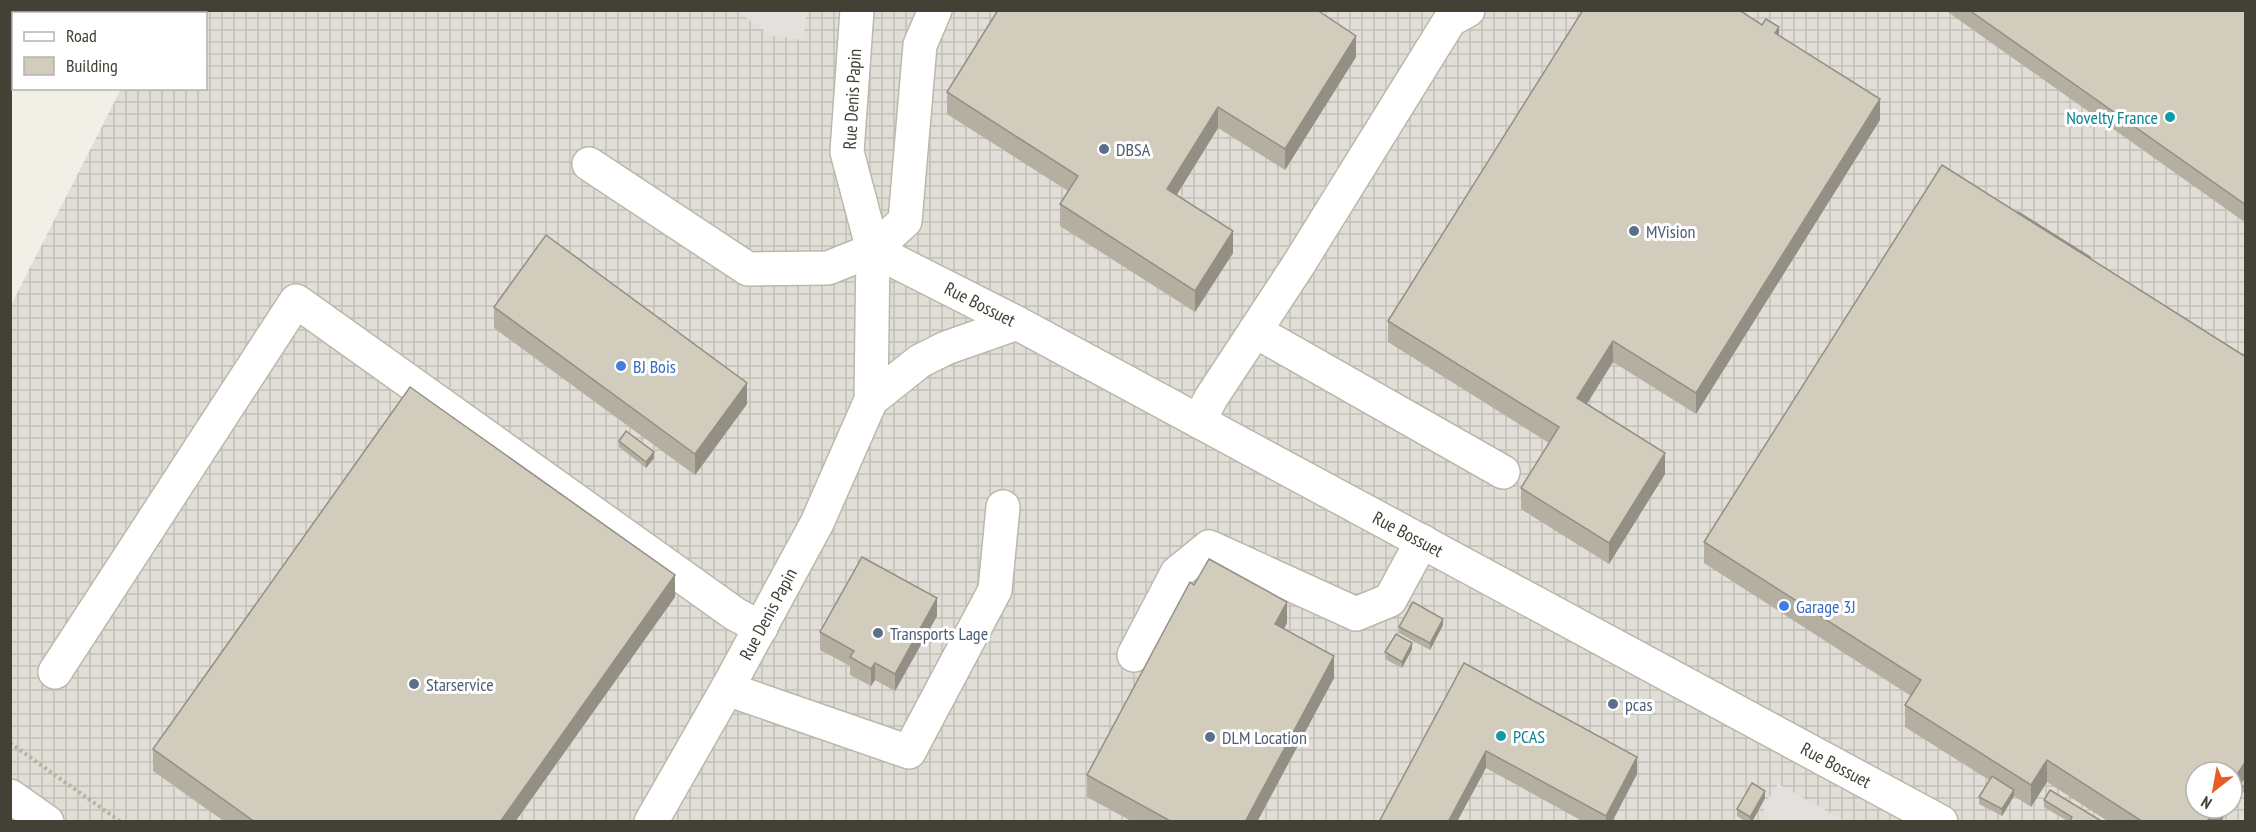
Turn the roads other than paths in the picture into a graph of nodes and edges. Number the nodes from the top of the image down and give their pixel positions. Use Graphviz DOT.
graph roads {
  1 [pos="857,10"];
  2 [pos="935,10"];
  3 [pos="1468,10"];
  4 [pos="589,164"];
  5 [pos="873,250"];
  6 [pos="1017,323"];
  7 [pos="1255,331"];
  8 [pos="871,400"];
  9 [pos="1198,421"];
  10 [pos="1503,472"];
  11 [pos="1003,507"];
  12 [pos="1422,541"];
  13 [pos="761,628"];
  14 [pos="1134,655"];
  15 [pos="55,672"];
  16 [pos="727,689"];
  17 [pos="10,796"];
  18 [pos="660,818"];
  19 [pos="47,822"];
  20 [pos="1941,822"];
  1 -- 5 [label="street, Rue Denis Papin"];
  2 -- 5 [label="street"];
  3 -- 7 [label="street"];
  4 -- 5 [label="street"];
  5 -- 6 [label="street, Rue Bossuet"];
  5 -- 8 [label="street, Rue Denis Papin"];
  6 -- 8 [label="street, Rue Denis Papin"];
  6 -- 9 [label="street, Rue Bossuet"];
  7 -- 9 [label="street"];
  7 -- 10 [label="street"];
  8 -- 13 [label="street, Rue Denis Papin"];
  9 -- 12 [label="street, Rue Bossuet"];
  11 -- 16 [label="street"];
  12 -- 14 [label="street"];
  12 -- 20 [label="street, Rue Bossuet"];
  13 -- 15 [label="street"];
  13 -- 16 [label="street, Rue Denis Papin"];
  16 -- 18 [label="street, Rue Denis Papin"];
  17 -- 19 [label="street"];
}
